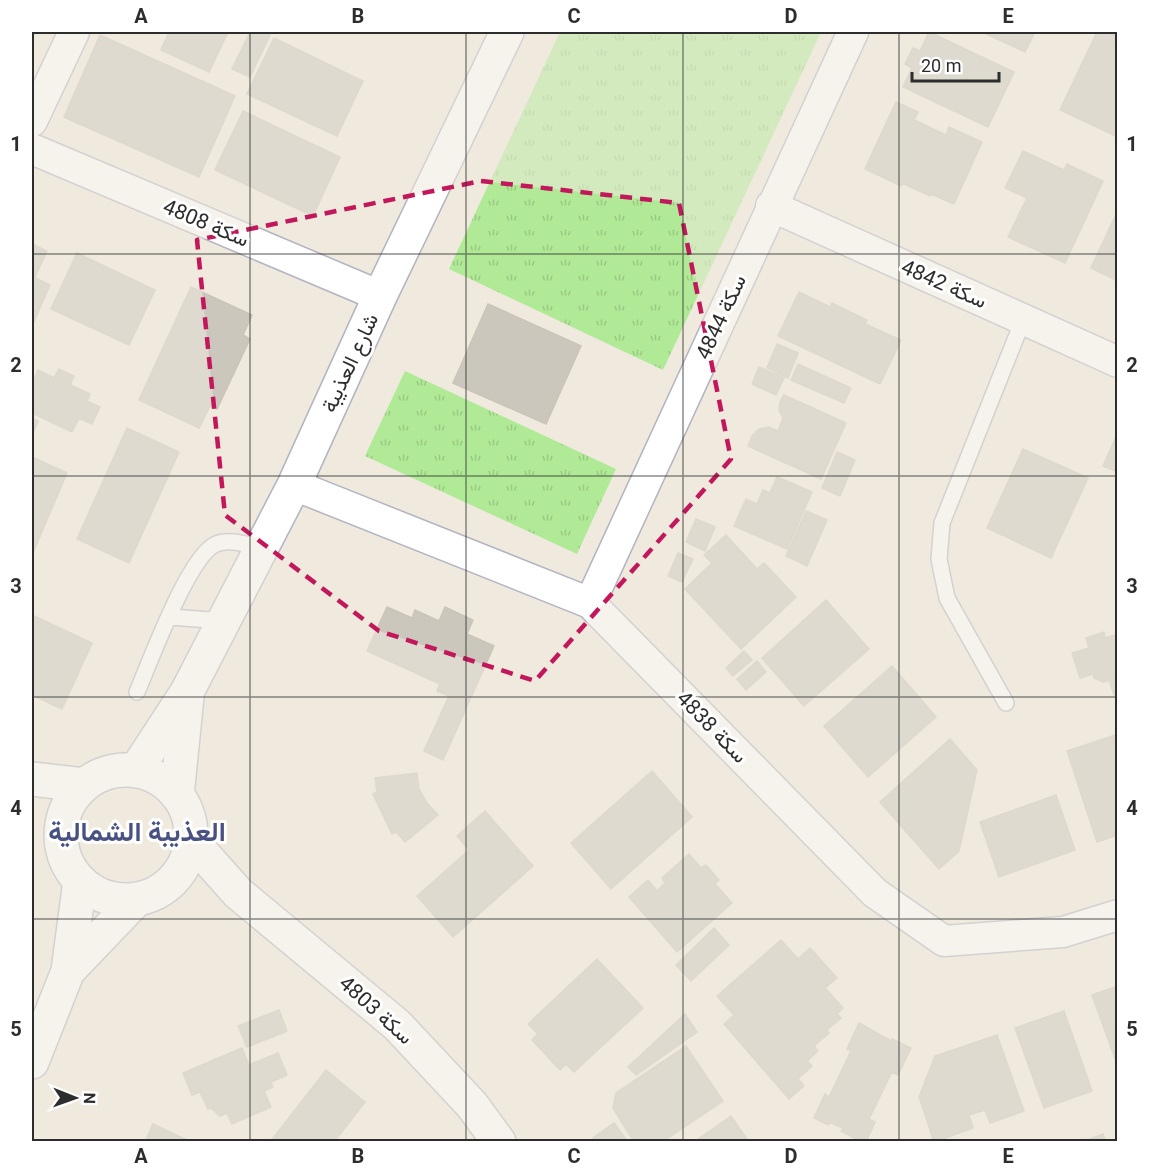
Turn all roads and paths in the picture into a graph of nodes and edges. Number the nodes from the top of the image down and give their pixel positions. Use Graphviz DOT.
graph roads {
  1 [pos="74,32"];
  2 [pos="507,32"];
  3 [pos="853,32"];
  4 [pos="32,121"];
  5 [pos="32,149"];
  6 [pos="771,206"];
  7 [pos="380,296"];
  8 [pos="1023,320"];
  9 [pos="1118,362"];
  10 [pos="294,485"];
  11 [pos="262,548"];
  12 [pos="590,603"];
  13 [pos="170,617"];
  14 [pos="224,621"];
  15 [pos="136,692"];
  16 [pos="187,692"];
  17 [pos="1006,703"];
  18 [pos="136,770"];
  19 [pos="33,779"];
  20 [pos="84,785"];
  21 [pos="177,795"];
  22 [pos="63,817"];
  23 [pos="190,839"];
  24 [pos="80,881"];
  25 [pos="171,881"];
  26 [pos="238,893"];
  27 [pos="137,899"];
  28 [pos="1118,915"];
  29 [pos="68,971"];
  30 [pos="32,1062"];
  31 [pos="500,1142"];
  1 -- 4 [label="street"];
  2 -- 7 [label="street, شارع العذيبة"];
  3 -- 6 [label="street, سكة 4844"];
  5 -- 7 [label="street, سكة 4808"];
  6 -- 8 [label="street, سكة 4842"];
  6 -- 12 [label="street, سكة 4844"];
  7 -- 10 [label="street, شارع العذيبة"];
  8 -- 9 [label="street, سكة 4842"];
  8 -- 17 [label="lane"];
  10 -- 11 [label="street, شارع العذيبة"];
  10 -- 12 [label="street, سكة 4838"];
  11 -- 13 [label="lane"];
  11 -- 14 [label="street, شارع العذيبة"];
  12 -- 28 [label="street, سكة 4838"];
  13 -- 14 [label="lane"];
  13 -- 15 [label="lane"];
  14 -- 16 [label="street, شارع العذيبة"];
  16 -- 18 [label="street, شارع العذيبة"];
  16 -- 21 [label="street, شارع العذيبة"];
  18 -- 20 [label="street"];
  18 -- 21 [label="street"];
  19 -- 20 [label="street"];
  19 -- 22 [label="street"];
  20 -- 22 [label="street"];
  21 -- 23 [label="street"];
  22 -- 24 [label="street"];
  23 -- 25 [label="street"];
  23 -- 26 [label="street, سكة 4803"];
  24 -- 27 [label="street"];
  24 -- 29 [label="street"];
  25 -- 26 [label="street, سكة 4803"];
  25 -- 27 [label="street"];
  26 -- 31 [label="street, سكة 4803"];
  27 -- 29 [label="street"];
  29 -- 30 [label="street"];
}
